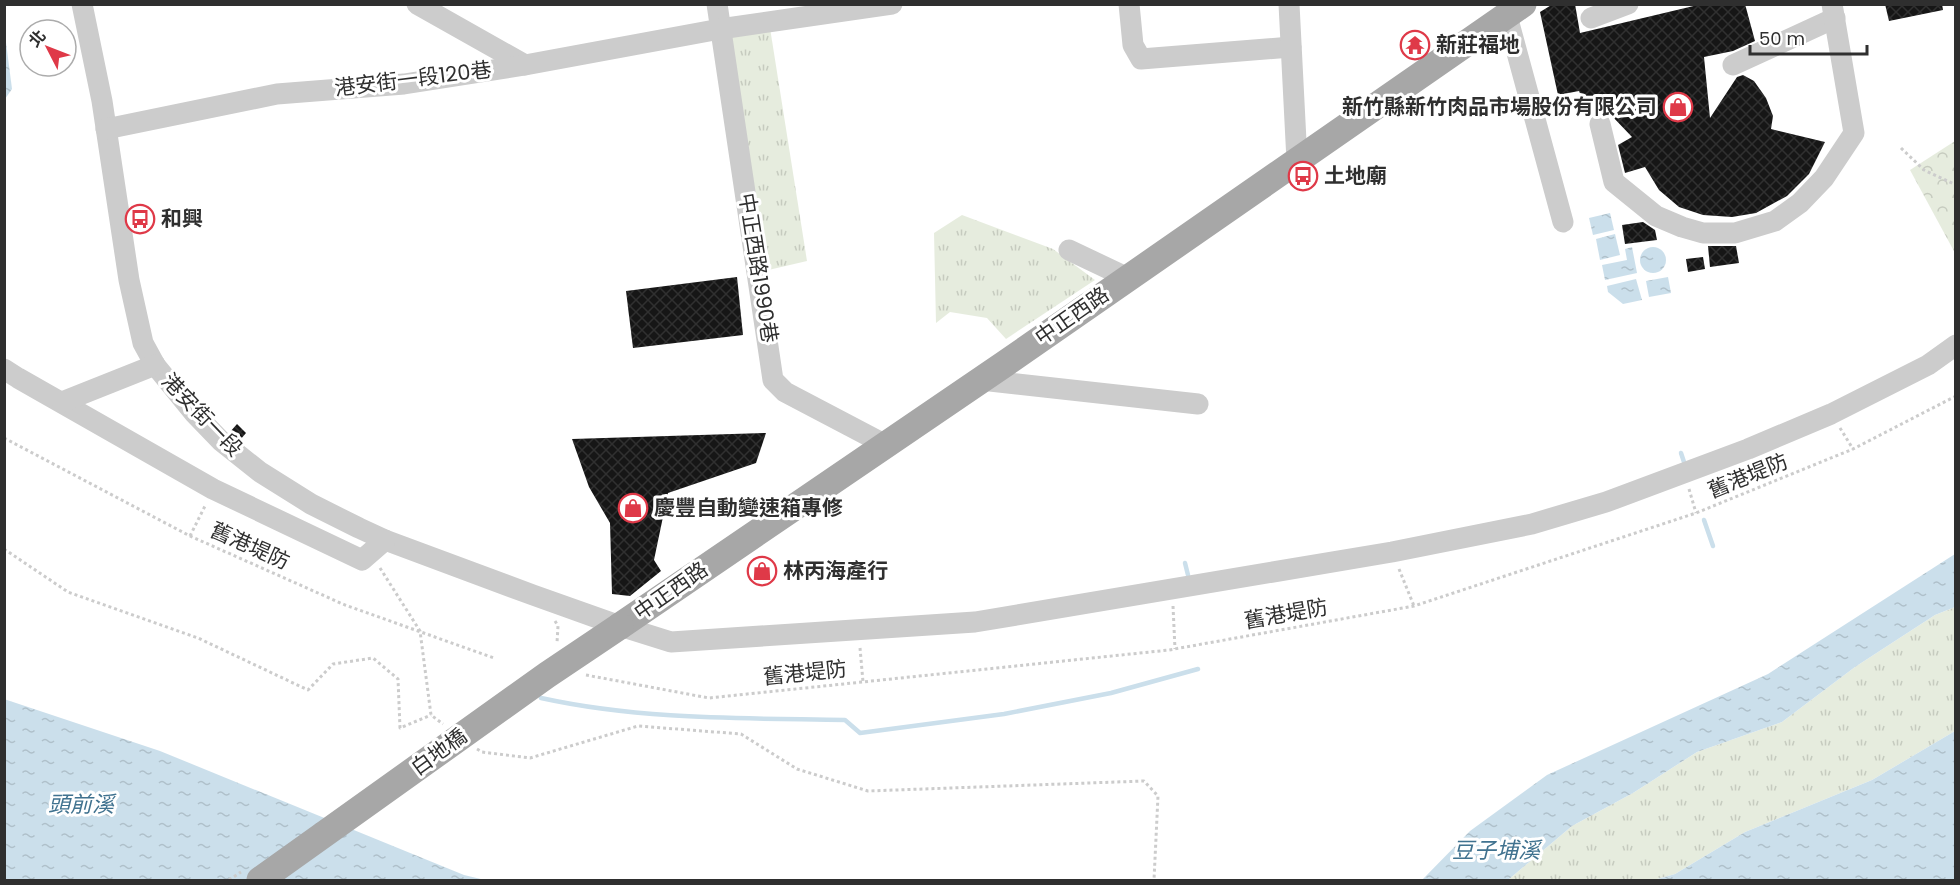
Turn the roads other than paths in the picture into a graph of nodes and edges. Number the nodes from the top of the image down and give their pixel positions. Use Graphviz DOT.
graph roads {
  1 [pos="82,4"];
  2 [pos="417,4"];
  3 [pos="717,4"];
  4 [pos="892,4"];
  5 [pos="1129,4"];
  6 [pos="1289,4"];
  7 [pos="1628,4"];
  8 [pos="1515,10"];
  9 [pos="1834,11"];
  10 [pos="1591,18"];
  11 [pos="720,29"];
  12 [pos="1291,47"];
  13 [pos="525,64"];
  14 [pos="1733,64"];
  15 [pos="1600,124"];
  16 [pos="106,129"];
  17 [pos="1297,161"];
  18 [pos="1563,222"];
  19 [pos="1069,250"];
  20 [pos="1128,278"];
  21 [pos="1956,345"];
  22 [pos="155,365"];
  23 [pos="4,369"];
  24 [pos="981,380"];
  25 [pos="62,402"];
  26 [pos="1198,404"];
  27 [pos="884,444"];
  28 [pos="378,547"];
  29 [pos="620,626"];
  30 [pos="260,880"];
  1 -- 16 [label="street, 港安街一段"];
  2 -- 13 [label="street"];
  3 -- 11 [label="street"];
  4 -- 11 [label="street, 港安街一段120巷"];
  5 -- 12 [label="street"];
  6 -- 12 [label="street"];
  7 -- 10 [label="street"];
  8 -- 17 [label="main road, 中正西路"];
  8 -- 18 [label="street"];
  9 -- 14 [label="street"];
  9 -- 15 [label="street"];
  11 -- 13 [label="street, 港安街一段120巷"];
  11 -- 27 [label="street, 中正西路1990巷"];
  12 -- 17 [label="street"];
  13 -- 16 [label="street, 港安街一段120巷"];
  16 -- 22 [label="street, 港安街一段"];
  17 -- 20 [label="main road, 中正西路"];
  19 -- 20 [label="street"];
  20 -- 24 [label="main road, 中正西路"];
  21 -- 29 [label="street, 港安街一段"];
  22 -- 25 [label="street"];
  22 -- 28 [label="street, 港安街一段"];
  23 -- 25 [label="street"];
  24 -- 26 [label="street"];
  24 -- 27 [label="main road, 中正西路"];
  25 -- 28 [label="street"];
  27 -- 29 [label="main road, 中正西路"];
  28 -- 29 [label="street, 港安街一段"];
  29 -- 30 [label="main road, 白地橋, bridge"];
}
